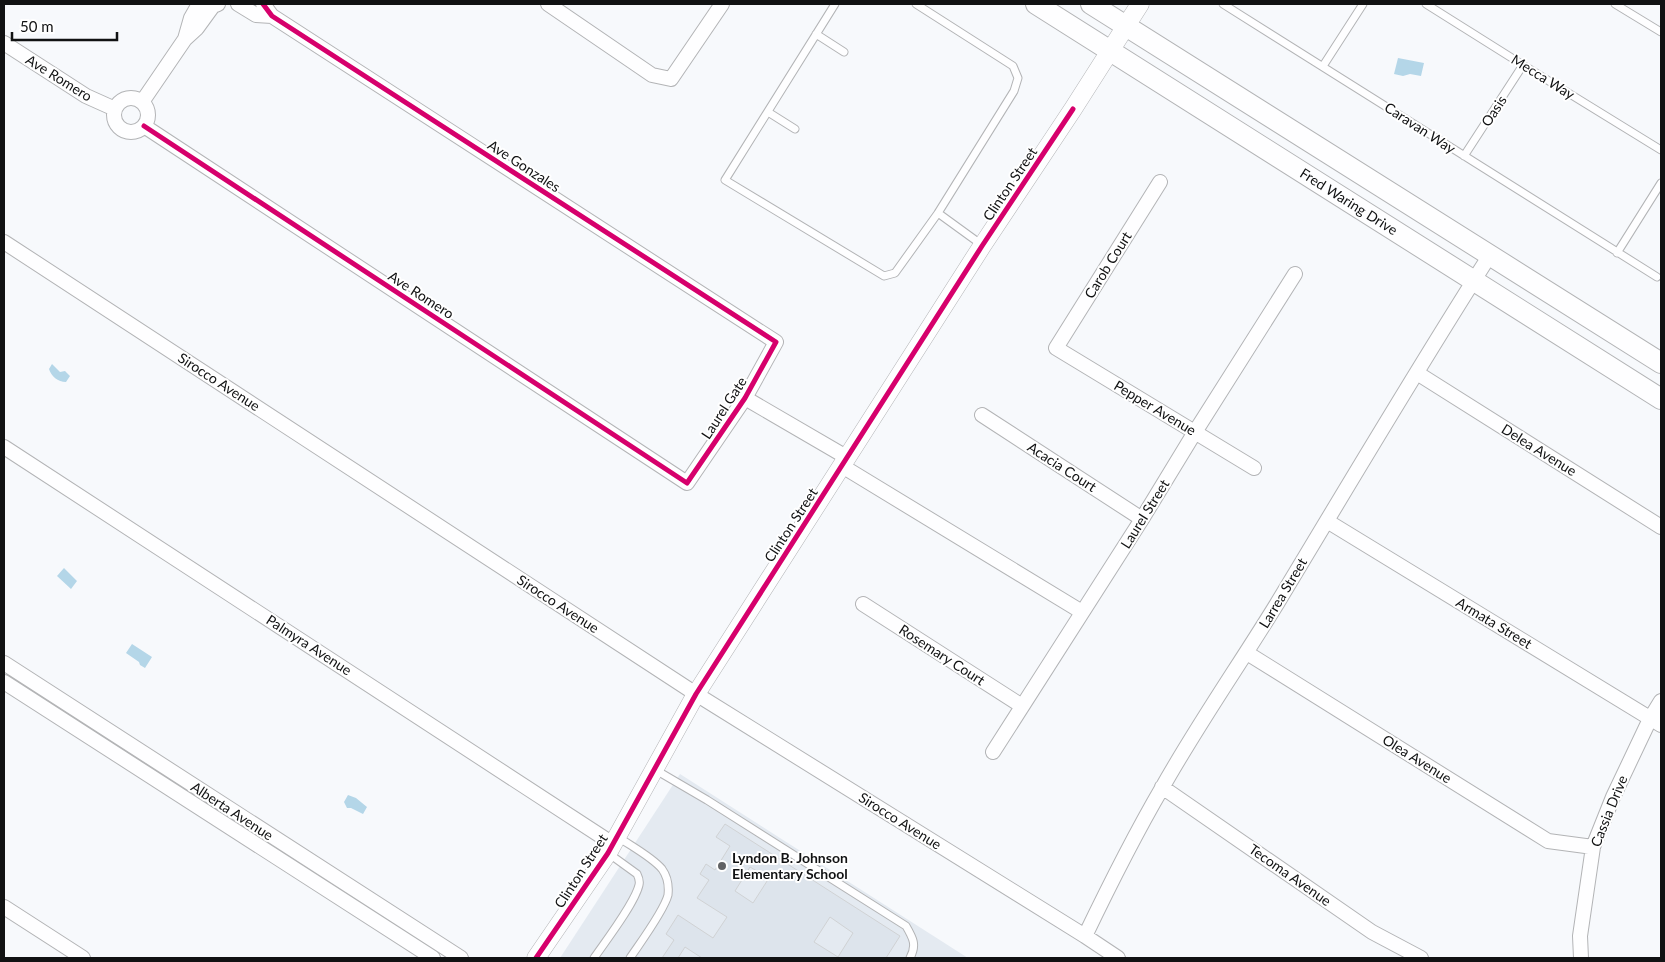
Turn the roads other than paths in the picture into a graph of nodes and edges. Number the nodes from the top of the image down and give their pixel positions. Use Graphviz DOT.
graph roads {
  1 [pos="199,4"];
  2 [pos="218,4"];
  3 [pos="238,4"];
  4 [pos="263,4"];
  5 [pos="548,4"];
  6 [pos="722,4"];
  7 [pos="835,4"];
  8 [pos="916,4"];
  9 [pos="1036,4"];
  10 [pos="1091,4"];
  11 [pos="1140,4"];
  12 [pos="1223,4"];
  13 [pos="1363,4"];
  14 [pos="1426,4"];
  15 [pos="1615,4"];
  16 [pos="1236,7"];
  17 [pos="272,16"];
  18 [pos="1126,26"];
  19 [pos="1661,32"];
  20 [pos="816,34"];
  21 [pos="185,39"];
  22 [pos="4,43"];
  23 [pos="1109,51"];
  24 [pos="844,52"];
  25 [pos="1523,65"];
  26 [pos="1323,66"];
  27 [pos="142,102"];
  28 [pos="115,109"];
  29 [pos="768,112"];
  30 [pos="144,126"];
  31 [pos="794,129"];
  32 [pos="1661,150"];
  33 [pos="1464,156"];
  34 [pos="1160,182"];
  35 [pos="1661,183"];
  36 [pos="938,213"];
  37 [pos="4,242"];
  38 [pos="982,246"];
  39 [pos="1617,253"];
  40 [pos="1490,255"];
  41 [pos="1295,274"];
  42 [pos="1657,277"];
  43 [pos="1474,281"];
  44 [pos="776,342"];
  45 [pos="1056,348"];
  46 [pos="1661,363"];
  47 [pos="1417,373"];
  48 [pos="746,398"];
  49 [pos="1661,399"];
  50 [pos="982,416"];
  51 [pos="1195,432"];
  52 [pos="4,447"];
  53 [pos="845,462"];
  54 [pos="1254,468"];
  55 [pos="687,483"];
  56 [pos="1142,519"];
  57 [pos="1327,521"];
  58 [pos="1661,527"];
  59 [pos="863,604"];
  60 [pos="1082,612"];
  61 [pos="1247,652"];
  62 [pos="4,663"];
  63 [pos="4,682"];
  64 [pos="696,694"];
  65 [pos="1661,701"];
  66 [pos="1022,706"];
  67 [pos="1656,722"];
  68 [pos="993,752"];
  69 [pos="654,769"];
  70 [pos="1162,787"];
  71 [pos="613,845"];
  72 [pos="1593,847"];
  73 [pos="4,907"];
  74 [pos="1085,936"];
  75 [pos="83,958"];
  76 [pos="433,958"];
  77 [pos="461,958"];
  78 [pos="536,958"];
  79 [pos="594,958"];
  80 [pos="630,958"];
  81 [pos="910,958"];
  82 [pos="1118,958"];
  83 [pos="1421,958"];
  84 [pos="1581,958"];
  1 -- 21 [label="street"];
  2 -- 21 [label="street"];
  3 -- 17 [label="street, Ave Gonzales"];
  4 -- 17 [label="street, Ave Gonzales"];
  5 -- 6 [label="street"];
  7 -- 20 [label="lane"];
  8 -- 36 [label="lane"];
  9 -- 23 [label="main road, Fred Waring Drive"];
  10 -- 18 [label="main road"];
  11 -- 18 [label="street, Clinton Street"];
  12 -- 16 [label="lane, Caravan Way"];
  13 -- 26 [label="lane"];
  14 -- 25 [label="lane, Mecca Way"];
  15 -- 19 [label="lane"];
  16 -- 26 [label="lane, Caravan Way"];
  17 -- 44 [label="street, Ave Gonzales"];
  18 -- 23 [label="street, Clinton Street"];
  18 -- 40 [label="main road"];
  20 -- 24 [label="lane"];
  20 -- 29 [label="lane"];
  21 -- 27 [label="street"];
  22 -- 28 [label="street, Ave Romero"];
  23 -- 38 [label="street, Clinton Street"];
  23 -- 43 [label="main road, Fred Waring Drive"];
  25 -- 32 [label="lane, Mecca Way"];
  25 -- 33 [label="lane, Oasis"];
  26 -- 33 [label="lane, Caravan Way"];
  27 -- 28 [label="street"];
  27 -- 30 [label="street"];
  28 -- 30 [label="street"];
  29 -- 31 [label="lane"];
  29 -- 36 [label="lane"];
  30 -- 55 [label="street, Ave Romero"];
  33 -- 39 [label="lane, Caravan Way"];
  34 -- 45 [label="street, Carob Court"];
  35 -- 39 [label="lane"];
  36 -- 38 [label="lane"];
  37 -- 64 [label="street, Sirocco Avenue"];
  38 -- 53 [label="street, Clinton Street"];
  39 -- 42 [label="lane, Caravan Way"];
  40 -- 43 [label="street, Larrea Street"];
  40 -- 46 [label="main road"];
  41 -- 51 [label="street, Laurel Street"];
  43 -- 47 [label="street, Larrea Street"];
  43 -- 49 [label="main road, Fred Waring Drive"];
  44 -- 48 [label="street, Laurel Gate"];
  45 -- 51 [label="street, Pepper Avenue"];
  47 -- 57 [label="street, Larrea Street"];
  47 -- 58 [label="street, Delea Avenue"];
  48 -- 53 [label="street, Laurel Gate"];
  48 -- 55 [label="street, Laurel Gate"];
  50 -- 56 [label="street, Acacia Court"];
  51 -- 54 [label="street, Pepper Avenue"];
  51 -- 56 [label="street, Laurel Street"];
  52 -- 71 [label="street, Palmyra Avenue"];
  53 -- 60 [label="street, Laurel Gate"];
  53 -- 64 [label="street, Clinton Street"];
  56 -- 60 [label="street, Laurel Street"];
  57 -- 61 [label="street, Larrea Street"];
  57 -- 67 [label="street, Armata Street"];
  59 -- 66 [label="street, Rosemary Court"];
  60 -- 66 [label="street, Laurel Street"];
  61 -- 70 [label="street, Larrea Street"];
  61 -- 72 [label="street, Olea Avenue"];
  62 -- 77 [label="street, Alberta Avenue"];
  63 -- 76 [label="street, Alberta Avenue"];
  64 -- 69 [label="street, Clinton Street"];
  64 -- 74 [label="street, Sirocco Avenue"];
  65 -- 67 [label="street, Cassia Drive"];
  66 -- 68 [label="street, Laurel Street"];
  67 -- 72 [label="street, Cassia Drive"];
  69 -- 71 [label="street, Clinton Street"];
  69 -- 81 [label="lane"];
  70 -- 74 [label="street, Larrea Street"];
  70 -- 83 [label="street, Tecoma Avenue"];
  71 -- 78 [label="street, Clinton Street"];
  71 -- 79 [label="lane"];
  71 -- 80 [label="lane"];
  72 -- 84 [label="street, Cassia Drive"];
  73 -- 75 [label="street"];
  74 -- 82 [label="street, Sirocco Avenue"];
}
